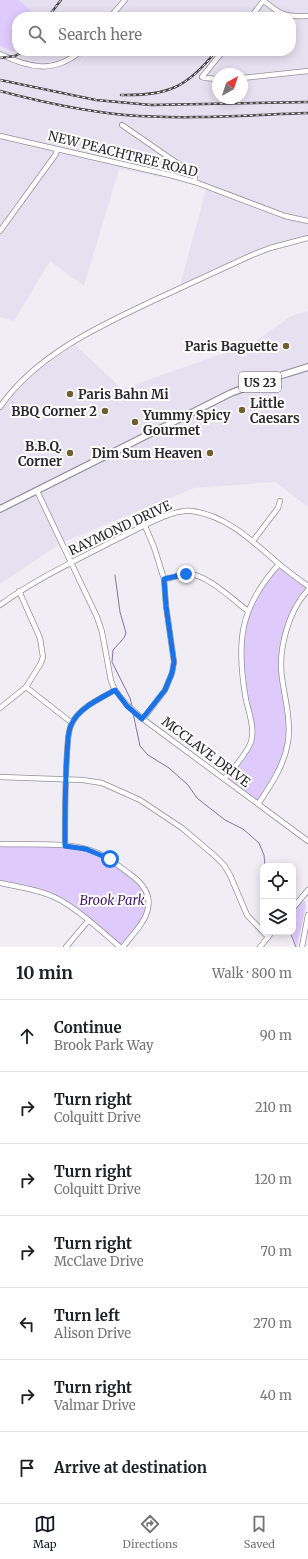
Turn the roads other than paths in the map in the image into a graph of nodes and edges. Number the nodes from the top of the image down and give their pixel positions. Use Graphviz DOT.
graph roads {
  1 [pos="125,0"];
  2 [pos="264,0"];
  3 [pos="114,12"];
  4 [pos="255,12"];
  5 [pos="278,12"];
  6 [pos="308,16"];
  7 [pos="296,17"];
  8 [pos="0,54"];
  9 [pos="75,56"];
  10 [pos="219,56"];
  11 [pos="308,71"];
  12 [pos="248,77"];
  13 [pos="212,79"];
  14 [pos="122,125"];
  15 [pos="0,136"];
  16 [pos="57,149"];
  17 [pos="195,182"];
  18 [pos="308,221"];
  19 [pos="0,231"];
  20 [pos="308,238"];
  21 [pos="308,367"];
  22 [pos="0,407"];
  23 [pos="37,491"];
  24 [pos="280,501"];
  25 [pos="0,509"];
  26 [pos="145,526"];
  27 [pos="253,541"];
  28 [pos="72,562"];
  29 [pos="279,564"];
  30 [pos="164,579"];
  31 [pos="308,586"];
  32 [pos="308,590"];
  33 [pos="19,591"];
  34 [pos="0,604"];
  35 [pos="248,611"];
  36 [pos="26,686"];
  37 [pos="115,690"];
  38 [pos="0,708"];
  39 [pos="142,719"];
  40 [pos="72,723"];
  41 [pos="0,777"];
  42 [pos="66,779"];
  43 [pos="224,779"];
  44 [pos="258,804"];
  45 [pos="308,841"];
  46 [pos="0,844"];
  47 [pos="65,846"];
  48 [pos="0,883"];
  49 [pos="308,890"];
  50 [pos="296,904"];
  51 [pos="308,915"];
  52 [pos="88,920"];
  53 [pos="268,937"];
  54 [pos="304,944"];
  55 [pos="66,947"];
  56 [pos="120,947"];
  57 [pos="123,947"];
  58 [pos="260,947"];
  1 -- 3 [label="street"];
  2 -- 4 [label="street"];
  2 -- 5 [label="street"];
  6 -- 7 [label="street"];
  8 -- 9 [label="street"];
  10 -- 13 [label="street"];
  11 -- 12 [label="street"];
  14 -- 17 [label="street"];
  15 -- 16 [label="street, NEW PEACHTREE ROAD"];
  16 -- 17 [label="street, NEW PEACHTREE ROAD"];
  16 -- 19 [label="street"];
  17 -- 18 [label="street, NEW PEACHTREE ROAD"];
  20 -- 22 [label="street"];
  21 -- 23 [label="main road, US 23"];
  23 -- 25 [label="main road, US 23"];
  23 -- 28 [label="street, MCCLAVE DRIVE"];
  24 -- 27 [label="street"];
  26 -- 27 [label="street, RAYMOND DRIVE"];
  26 -- 28 [label="street, RAYMOND DRIVE"];
  26 -- 30 [label="street"];
  27 -- 29 [label="street, RAYMOND DRIVE"];
  28 -- 33 [label="street, RAYMOND DRIVE"];
  28 -- 37 [label="street, MCCLAVE DRIVE"];
  29 -- 31 [label="street, RAYMOND DRIVE"];
  29 -- 35 [label="street"];
  30 -- 35 [label="street"];
  30 -- 39 [label="street"];
  32 -- 44 [label="street"];
  33 -- 34 [label="street, RAYMOND DRIVE"];
  33 -- 36 [label="street"];
  35 -- 43 [label="street"];
  36 -- 38 [label="street"];
  36 -- 40 [label="street"];
  37 -- 39 [label="street, MCCLAVE DRIVE"];
  37 -- 40 [label="street"];
  39 -- 43 [label="street, MCCLAVE DRIVE"];
  40 -- 42 [label="street"];
  41 -- 42 [label="street"];
  42 -- 47 [label="street"];
  42 -- 53 [label="street"];
  43 -- 44 [label="street, MCCLAVE DRIVE"];
  44 -- 45 [label="street, MCCLAVE DRIVE"];
  46 -- 47 [label="street"];
  47 -- 57 [label="street"];
  48 -- 52 [label="street"];
  49 -- 50 [label="street"];
  51 -- 54 [label="street"];
  52 -- 55 [label="street"];
  52 -- 56 [label="street"];
  53 -- 58 [label="street"];
}
